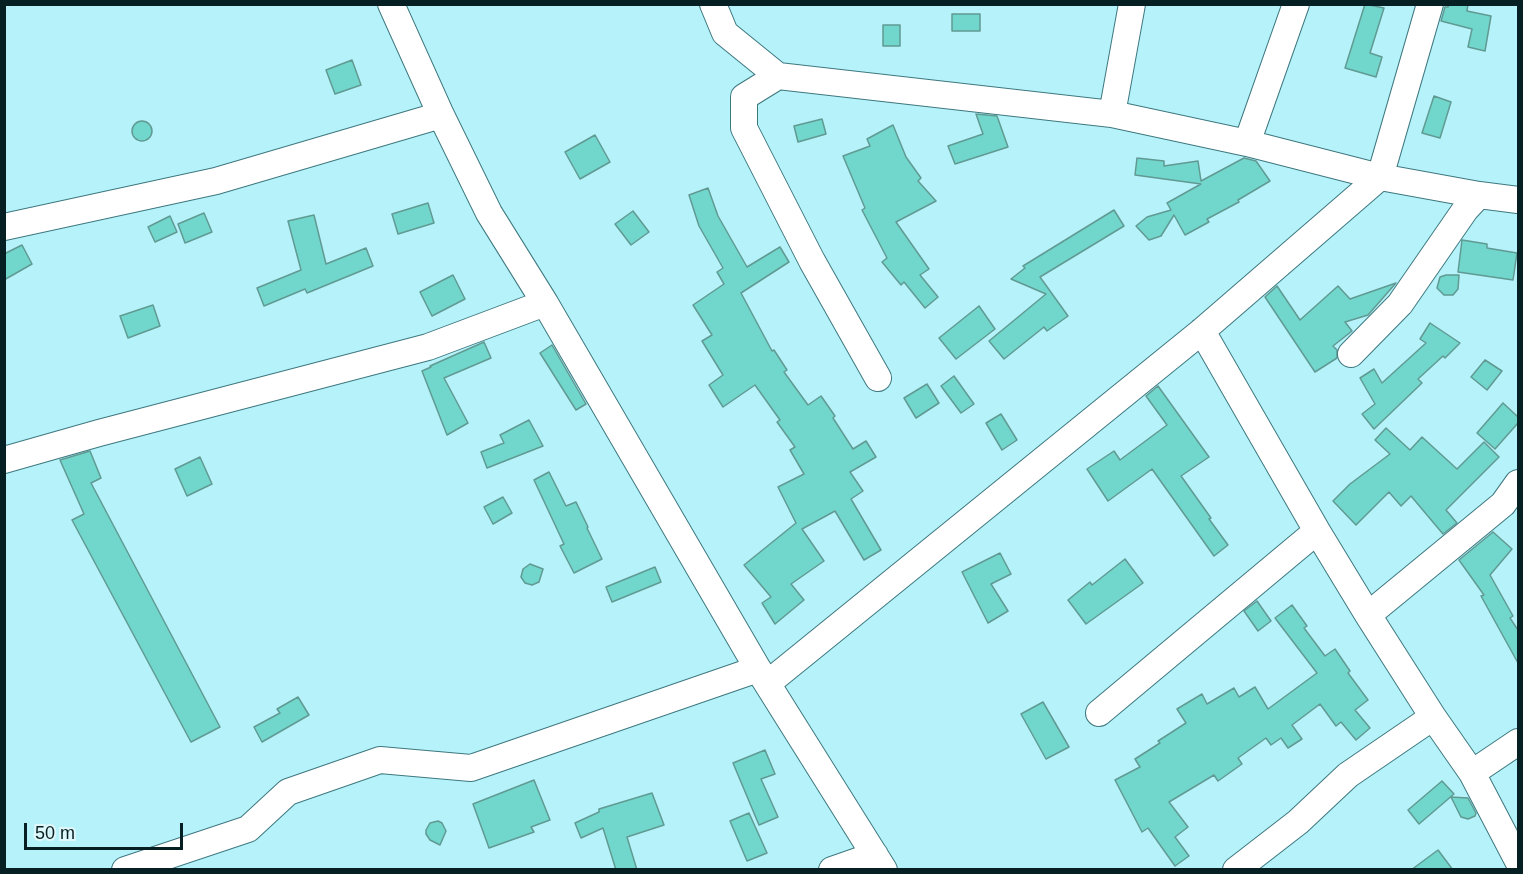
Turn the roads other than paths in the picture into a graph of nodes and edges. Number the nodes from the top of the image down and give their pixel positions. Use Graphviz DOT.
graph roads {
  1 [pos="391,4"];
  2 [pos="713,4"];
  3 [pos="1132,4"];
  4 [pos="1296,4"];
  5 [pos="1430,4"];
  6 [pos="778,76"];
  7 [pos="1112,114"];
  8 [pos="441,115"];
  9 [pos="1247,143"];
  10 [pos="1380,177"];
  11 [pos="1479,195"];
  12 [pos="1518,200"];
  13 [pos="4,227"];
  14 [pos="545,303"];
  15 [pos="1202,331"];
  16 [pos="1351,354"];
  17 [pos="878,378"];
  18 [pos="4,460"];
  19 [pos="1518,483"];
  20 [pos="1317,531"];
  21 [pos="1368,615"];
  22 [pos="763,676"];
  23 [pos="1099,713"];
  24 [pos="1433,717"];
  25 [pos="1518,742"];
  26 [pos="1472,773"];
  27 [pos="1518,861"];
  28 [pos="880,862"];
  29 [pos="125,870"];
  30 [pos="832,870"];
  31 [pos="1236,870"];
  1 -- 8 [label="street"];
  2 -- 6 [label="street"];
  3 -- 7 [label="street"];
  4 -- 9 [label="street"];
  5 -- 10 [label="street"];
  6 -- 7 [label="street"];
  6 -- 17 [label="street"];
  7 -- 9 [label="street"];
  8 -- 13 [label="street"];
  8 -- 14 [label="street"];
  9 -- 10 [label="street"];
  10 -- 11 [label="street"];
  10 -- 15 [label="street"];
  11 -- 12 [label="street"];
  11 -- 16 [label="street"];
  14 -- 18 [label="street"];
  14 -- 22 [label="street"];
  15 -- 20 [label="street"];
  15 -- 22 [label="street"];
  19 -- 21 [label="street"];
  20 -- 21 [label="street"];
  20 -- 23 [label="street"];
  21 -- 24 [label="street"];
  22 -- 28 [label="street"];
  22 -- 29 [label="street"];
  24 -- 26 [label="street"];
  24 -- 31 [label="street"];
  25 -- 26 [label="street"];
  26 -- 27 [label="street"];
  28 -- 30 [label="street"];
}
